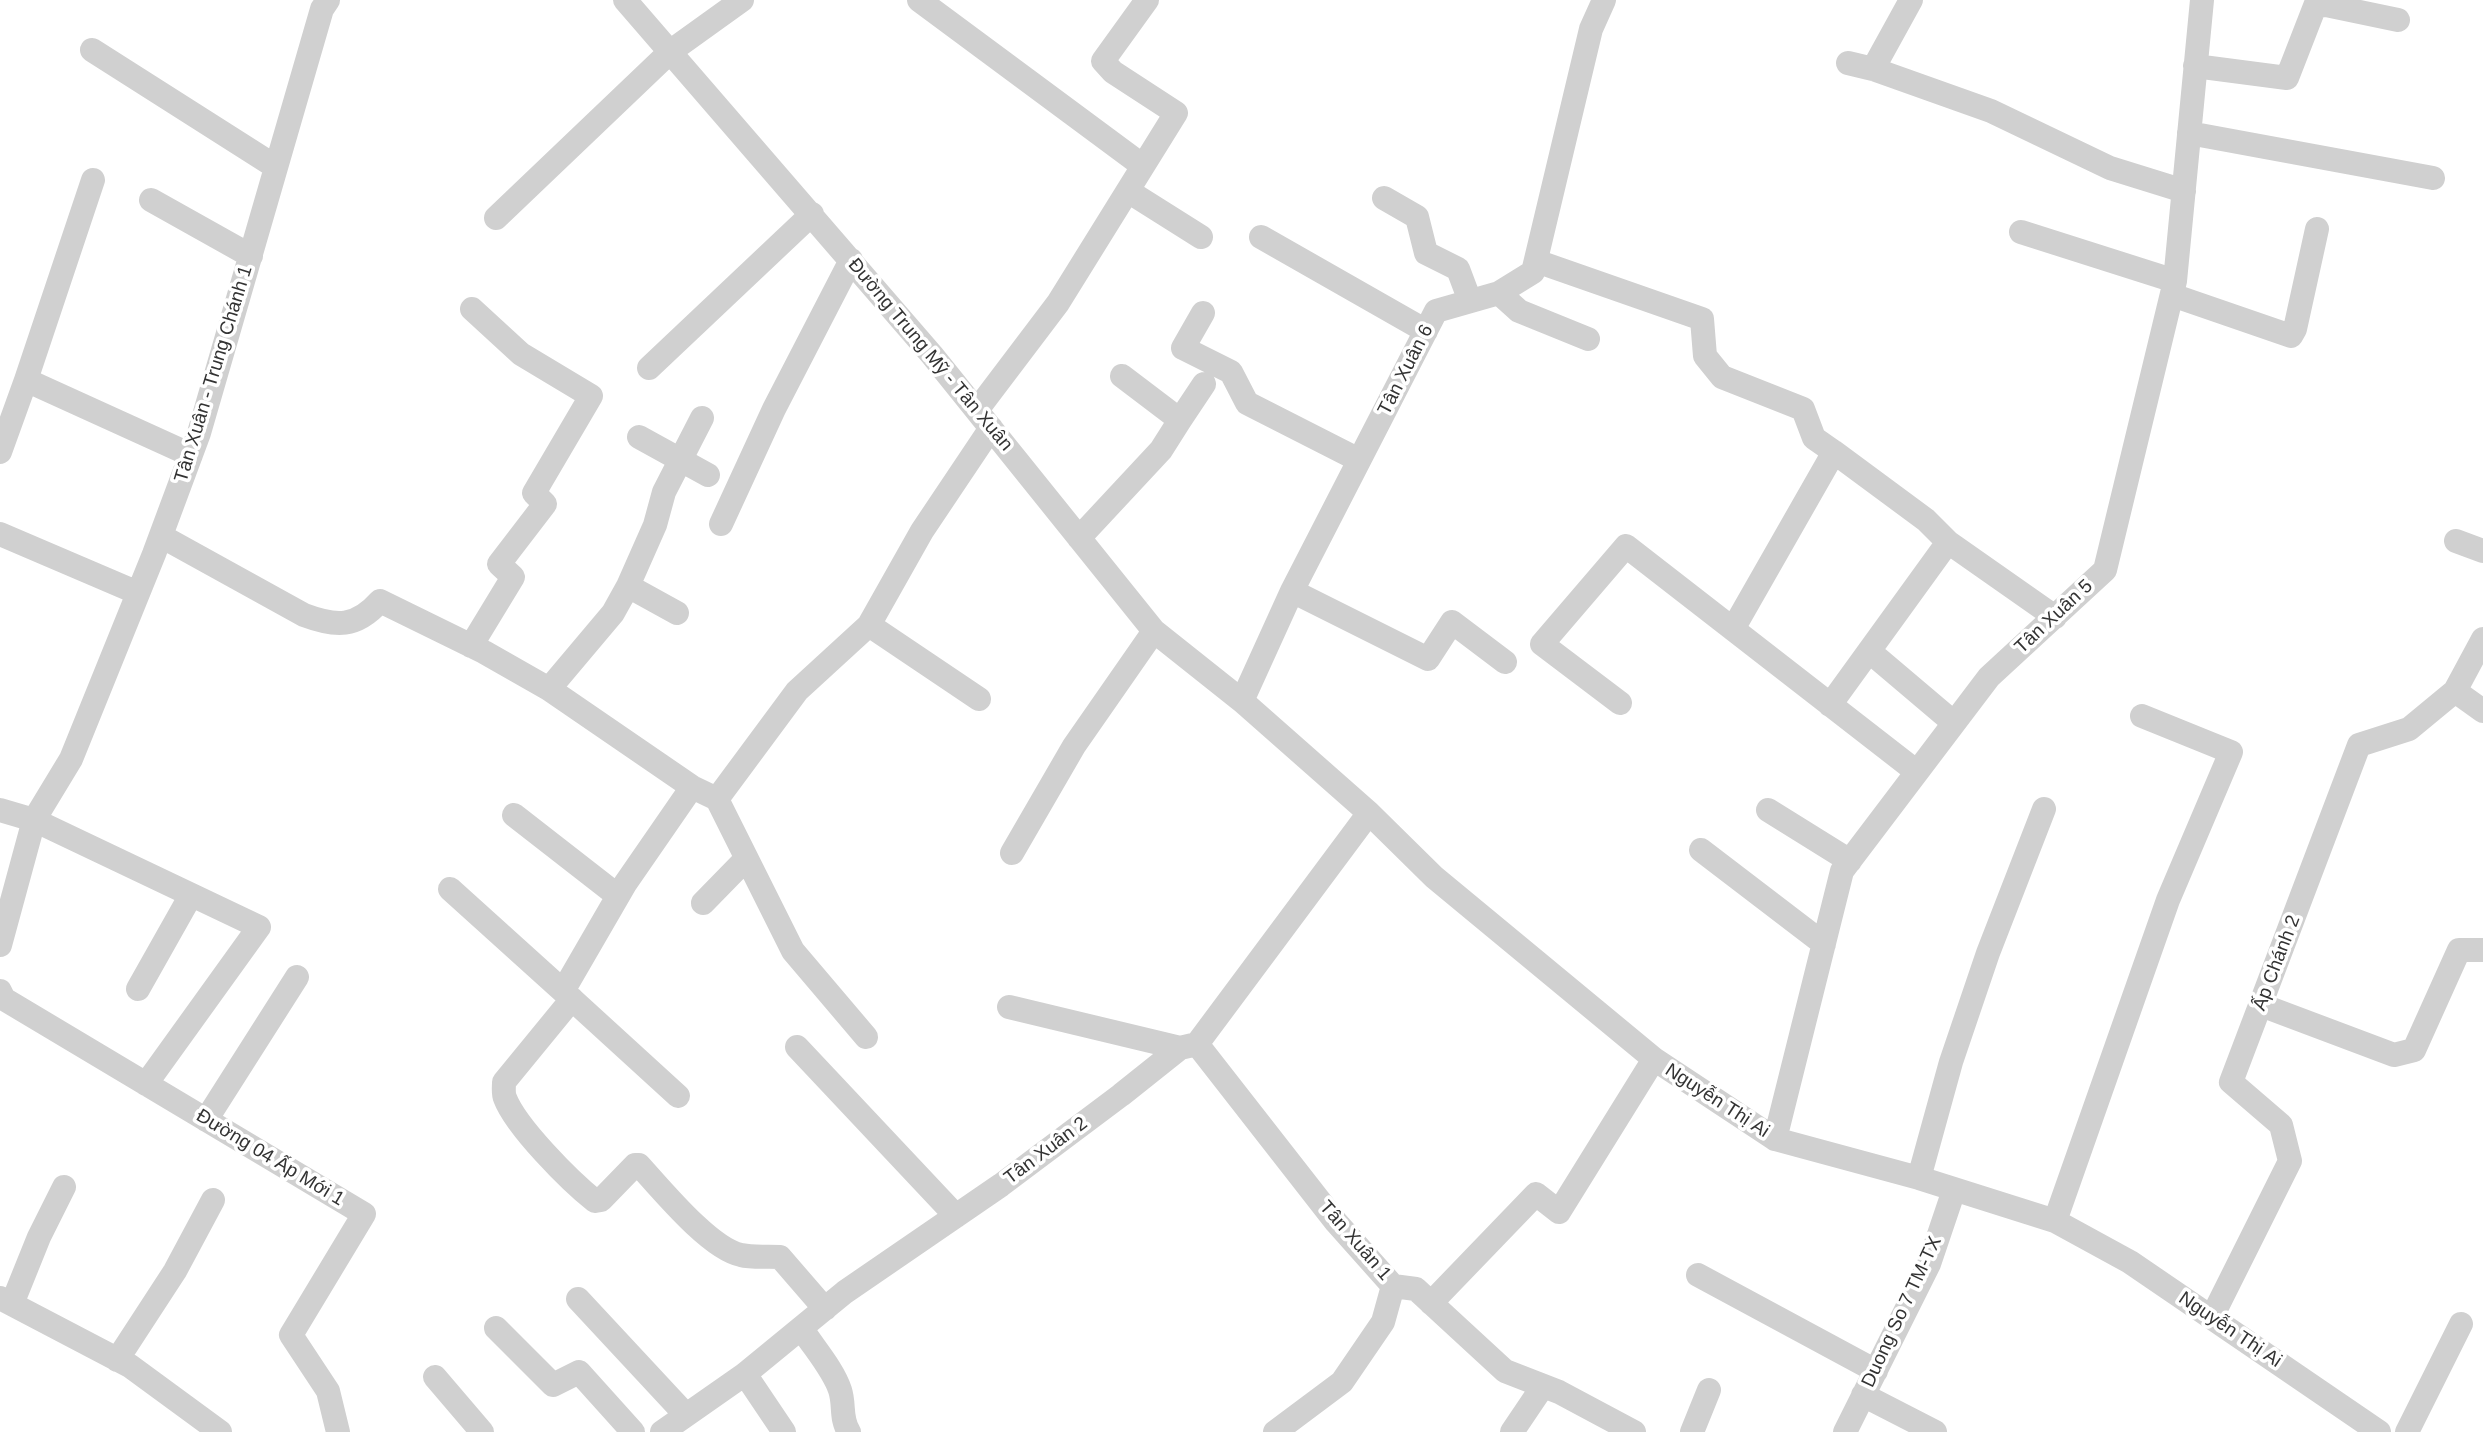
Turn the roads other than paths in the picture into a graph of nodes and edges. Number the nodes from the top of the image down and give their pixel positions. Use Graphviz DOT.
graph roads {
  1 [pos="625,0"];
  2 [pos="742,0"];
  3 [pos="919,0"];
  4 [pos="1147,0"];
  5 [pos="1604,0"];
  6 [pos="1911,0"];
  7 [pos="2202,0"];
  8 [pos="320,3"];
  9 [pos="2398,19"];
  10 [pos="92,50"];
  11 [pos="671,51"];
  12 [pos="1848,63"];
  13 [pos="2195,66"];
  14 [pos="1873,69"];
  15 [pos="2189,133"];
  16 [pos="1143,166"];
  17 [pos="276,167"];
  18 [pos="2432,178"];
  19 [pos="93,180"];
  20 [pos="1128,191"];
  21 [pos="2184,191"];
  22 [pos="1384,198"];
  23 [pos="151,200"];
  24 [pos="812,215"];
  25 [pos="496,219"];
  26 [pos="2317,229"];
  27 [pos="2021,232"];
  28 [pos="1201,237"];
  29 [pos="1261,237"];
  30 [pos="251,256"];
  31 [pos="851,260"];
  32 [pos="1536,261"];
  33 [pos="2173,288"];
  34 [pos="1499,293"];
  35 [pos="1470,301"];
  36 [pos="472,309"];
  37 [pos="1203,313"];
  38 [pos="1426,331"];
  39 [pos="1588,339"];
  40 [pos="649,368"];
  41 [pos="1122,376"];
  42 [pos="26,380"];
  43 [pos="1204,384"];
  44 [pos="702,418"];
  45 [pos="984,419"];
  46 [pos="1180,420"];
  47 [pos="639,438"];
  48 [pos="0,452"];
  49 [pos="1834,452"];
  50 [pos="191,454"];
  51 [pos="1359,460"];
  52 [pos="680,461"];
  53 [pos="708,475"];
  54 [pos="721,524"];
  55 [pos="0,534"];
  56 [pos="161,536"];
  57 [pos="1079,538"];
  58 [pos="2456,541"];
  59 [pos="1948,542"];
  60 [pos="2483,551"];
  61 [pos="628,586"];
  62 [pos="1292,591"];
  63 [pos="138,593"];
  64 [pos="677,613"];
  65 [pos="2055,617"];
  66 [pos="869,625"];
  67 [pos="1733,629"];
  68 [pos="1154,631"];
  69 [pos="2483,639"];
  70 [pos="471,646"];
  71 [pos="1869,651"];
  72 [pos="1505,662"];
  73 [pos="549,689"];
  74 [pos="2455,691"];
  75 [pos="979,699"];
  76 [pos="1242,701"];
  77 [pos="1620,703"];
  78 [pos="1830,705"];
  79 [pos="2483,712"];
  80 [pos="2142,716"];
  81 [pos="1954,723"];
  82 [pos="1917,772"];
  83 [pos="692,787"];
  84 [pos="717,799"];
  85 [pos="2044,809"];
  86 [pos="0,810"];
  87 [pos="1768,810"];
  88 [pos="1369,813"];
  89 [pos="514,815"];
  90 [pos="34,820"];
  91 [pos="1701,850"];
  92 [pos="1012,853"];
  93 [pos="746,859"];
  94 [pos="1850,861"];
  95 [pos="450,888"];
  96 [pos="191,895"];
  97 [pos="618,895"];
  98 [pos="704,903"];
  99 [pos="2,930"];
  100 [pos="1824,944"];
  101 [pos="2483,950"];
  102 [pos="297,978"];
  103 [pos="138,989"];
  104 [pos="0,991"];
  105 [pos="567,995"];
  106 [pos="2261,1005"];
  107 [pos="1009,1007"];
  108 [pos="866,1037"];
  109 [pos="1189,1046"];
  110 [pos="797,1047"];
  111 [pos="1654,1059"];
  112 [pos="146,1084"];
  113 [pos="678,1096"];
  114 [pos="206,1120"];
  115 [pos="1775,1139"];
  116 [pos="1919,1178"];
  117 [pos="64,1187"];
  118 [pos="1954,1191"];
  119 [pos="213,1200"];
  120 [pos="956,1216"];
  121 [pos="2055,1221"];
  122 [pos="1698,1275"];
  123 [pos="1393,1286"];
  124 [pos="578,1299"];
  125 [pos="6,1301"];
  126 [pos="1431,1303"];
  127 [pos="825,1309"];
  128 [pos="2212,1317"];
  129 [pos="2460,1324"];
  130 [pos="496,1328"];
  131 [pos="802,1329"];
  132 [pos="117,1360"];
  133 [pos="1876,1371"];
  134 [pos="745,1374"];
  135 [pos="435,1377"];
  136 [pos="1544,1386"];
  137 [pos="1709,1390"];
  138 [pos="1863,1395"];
  139 [pos="685,1414"];
  140 [pos="220,1432"];
  141 [pos="338,1432"];
  142 [pos="482,1432"];
  143 [pos="633,1432"];
  144 [pos="662,1432"];
  145 [pos="784,1432"];
  146 [pos="849,1432"];
  147 [pos="1275,1432"];
  148 [pos="1511,1432"];
  149 [pos="1634,1432"];
  150 [pos="1692,1432"];
  151 [pos="1845,1432"];
  152 [pos="1935,1432"];
  153 [pos="2378,1432"];
  154 [pos="2407,1432"];
  1 -- 11 [label="street, Đường Trung Mỹ - Tân Xuân"];
  2 -- 11 [label="street"];
  3 -- 16 [label="street"];
  4 -- 16 [label="street"];
  5 -- 32 [label="street"];
  6 -- 14 [label="street"];
  7 -- 13 [label="street, Tân Xuân 5"];
  8 -- 17 [label="street, Tân Xuân - Trung Chánh 1"];
  9 -- 13 [label="street"];
  10 -- 17 [label="street"];
  11 -- 24 [label="street, Đường Trung Mỹ - Tân Xuân"];
  11 -- 25 [label="street"];
  12 -- 14 [label="street"];
  13 -- 15 [label="street, Tân Xuân 5"];
  14 -- 21 [label="street"];
  15 -- 18 [label="street"];
  15 -- 21 [label="street, Tân Xuân 5"];
  16 -- 20 [label="street"];
  17 -- 30 [label="street, Tân Xuân - Trung Chánh 1"];
  19 -- 42 [label="street"];
  20 -- 28 [label="street"];
  20 -- 45 [label="street"];
  21 -- 33 [label="street, Tân Xuân 5"];
  22 -- 35 [label="street"];
  23 -- 30 [label="street"];
  24 -- 31 [label="street, Đường Trung Mỹ - Tân Xuân"];
  24 -- 40 [label="street"];
  26 -- 33 [label="street"];
  27 -- 33 [label="street"];
  29 -- 38 [label="street"];
  30 -- 50 [label="street, Tân Xuân - Trung Chánh 1"];
  31 -- 45 [label="street, Đường Trung Mỹ - Tân Xuân"];
  31 -- 54 [label="street"];
  32 -- 34 [label="street, Tân Xuân 6"];
  32 -- 49 [label="street"];
  33 -- 65 [label="street, Tân Xuân 5"];
  34 -- 35 [label="street, Tân Xuân 6"];
  34 -- 39 [label="street"];
  35 -- 38 [label="street, Tân Xuân 6"];
  36 -- 70 [label="street"];
  37 -- 51 [label="street"];
  38 -- 51 [label="street, Tân Xuân 6"];
  41 -- 46 [label="street"];
  42 -- 48 [label="street"];
  42 -- 50 [label="street"];
  43 -- 46 [label="street"];
  44 -- 52 [label="street"];
  45 -- 57 [label="street, Đường Trung Mỹ - Tân Xuân"];
  45 -- 66 [label="street"];
  46 -- 57 [label="street"];
  47 -- 52 [label="street"];
  49 -- 59 [label="street"];
  49 -- 67 [label="street"];
  50 -- 56 [label="street, Tân Xuân - Trung Chánh 1"];
  51 -- 62 [label="street, Tân Xuân 6"];
  52 -- 53 [label="street"];
  52 -- 61 [label="street"];
  55 -- 63 [label="street"];
  56 -- 63 [label="street, Tân Xuân - Trung Chánh 1"];
  56 -- 70 [label="street"];
  57 -- 68 [label="street, Đường Trung Mỹ - Tân Xuân"];
  58 -- 60 [label="street"];
  59 -- 65 [label="street"];
  59 -- 71 [label="street"];
  61 -- 64 [label="street"];
  61 -- 73 [label="street"];
  62 -- 72 [label="street"];
  62 -- 76 [label="street, Tân Xuân 6"];
  63 -- 90 [label="street, Tân Xuân - Trung Chánh 1"];
  65 -- 81 [label="street, Tân Xuân 5"];
  66 -- 75 [label="street"];
  66 -- 84 [label="street"];
  67 -- 77 [label="street"];
  67 -- 78 [label="street"];
  68 -- 76 [label="street, Đường Trung Mỹ - Tân Xuân"];
  68 -- 92 [label="street"];
  69 -- 74 [label="street, Ấp Chánh 2"];
  70 -- 73 [label="street"];
  71 -- 78 [label="street"];
  71 -- 81 [label="street"];
  73 -- 83 [label="street"];
  74 -- 79 [label="street"];
  74 -- 106 [label="street, Ấp Chánh 2"];
  76 -- 88 [label="street, Nguyễn Thị Ai"];
  78 -- 82 [label="street"];
  80 -- 121 [label="street"];
  81 -- 82 [label="street, Tân Xuân 5"];
  82 -- 94 [label="street, Tân Xuân 5"];
  83 -- 84 [label="street"];
  83 -- 97 [label="street"];
  84 -- 93 [label="street"];
  85 -- 116 [label="street"];
  86 -- 90 [label="street"];
  87 -- 94 [label="street"];
  88 -- 109 [label="street, Tân Xuân 2"];
  88 -- 111 [label="street, Nguyễn Thị Ai"];
  89 -- 97 [label="street"];
  90 -- 96 [label="street"];
  90 -- 99 [label="street"];
  91 -- 100 [label="street"];
  93 -- 98 [label="street"];
  93 -- 108 [label="street"];
  94 -- 100 [label="street, Tân Xuân 5"];
  95 -- 105 [label="street"];
  96 -- 103 [label="street"];
  96 -- 112 [label="street"];
  97 -- 105 [label="street"];
  100 -- 115 [label="street, Tân Xuân 5"];
  101 -- 106 [label="street"];
  102 -- 114 [label="street"];
  104 -- 112 [label="street, Đường 04 Ấp Mới 1"];
  105 -- 113 [label="street"];
  105 -- 127 [label="street"];
  106 -- 128 [label="street, Ấp Chánh 2"];
  107 -- 109 [label="street"];
  109 -- 120 [label="street, Tân Xuân 2"];
  109 -- 123 [label="street, Tân Xuân 1"];
  110 -- 120 [label="street"];
  111 -- 115 [label="street, Nguyễn Thị Ai"];
  111 -- 126 [label="street"];
  112 -- 114 [label="street, Đường 04 Ấp Mới 1"];
  114 -- 141 [label="street, Đường 04 Ấp Mới 1"];
  115 -- 116 [label="street, Nguyễn Thị Ai"];
  116 -- 118 [label="street, Nguyễn Thị Ai"];
  117 -- 125 [label="street"];
  118 -- 121 [label="street, Nguyễn Thị Ai"];
  118 -- 133 [label="street, Duong So 7 TM-TX"];
  119 -- 132 [label="street"];
  120 -- 127 [label="street, Tân Xuân 2"];
  121 -- 128 [label="street, Nguyễn Thị Ai"];
  122 -- 133 [label="street"];
  123 -- 126 [label="street"];
  123 -- 147 [label="street, Tân Xuân 1"];
  124 -- 139 [label="street"];
  125 -- 132 [label="street"];
  126 -- 136 [label="street"];
  127 -- 131 [label="street, Tân Xuân 2"];
  128 -- 153 [label="street, Nguyễn Thị Ai"];
  129 -- 154 [label="street"];
  130 -- 143 [label="street"];
  131 -- 134 [label="street, Tân Xuân 2"];
  131 -- 146 [label="street"];
  132 -- 140 [label="street"];
  133 -- 138 [label="street, Duong So 7 TM-TX"];
  134 -- 139 [label="street, Tân Xuân 2"];
  134 -- 145 [label="street"];
  135 -- 142 [label="street"];
  136 -- 148 [label="street"];
  136 -- 149 [label="street"];
  137 -- 150 [label="street"];
  138 -- 151 [label="street, Duong So 7 TM-TX"];
  138 -- 152 [label="street"];
  139 -- 144 [label="street, Tân Xuân 2"];
}
